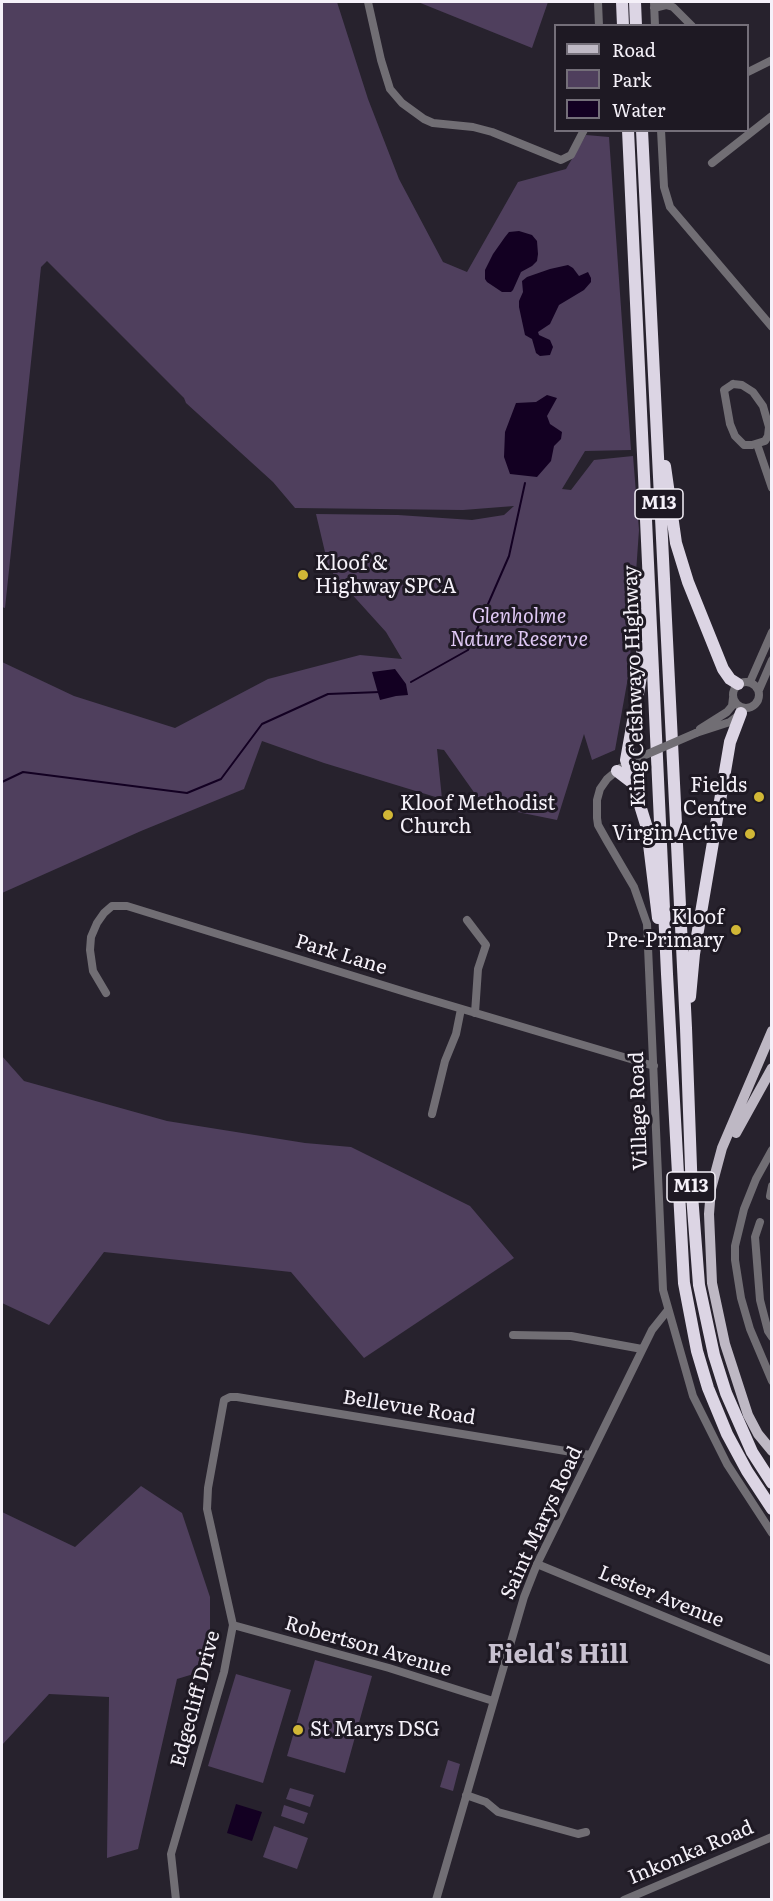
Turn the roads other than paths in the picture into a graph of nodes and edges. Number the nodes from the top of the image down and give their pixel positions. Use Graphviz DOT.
graph roads {
  1 [pos="368,2"];
  2 [pos="598,2"];
  3 [pos="622,2"];
  4 [pos="635,2"];
  5 [pos="654,5"];
  6 [pos="599,24"];
  7 [pos="623,24"];
  8 [pos="636,24"];
  9 [pos="656,24"];
  10 [pos="690,24"];
  11 [pos="770,63"];
  12 [pos="749,71"];
  13 [pos="771,116"];
  14 [pos="583,132"];
  15 [pos="628,132"];
  16 [pos="642,132"];
  17 [pos="661,132"];
  18 [pos="712,163"];
  19 [pos="771,327"];
  20 [pos="654,385"];
  21 [pos="757,444"];
  22 [pos="771,488"];
  23 [pos="647,522"];
  24 [pos="771,632"];
  25 [pos="771,660"];
  26 [pos="744,683"];
  27 [pos="759,690"];
  28 [pos="733,697"];
  29 [pos="743,710"];
  30 [pos="696,733"];
  31 [pos="632,760"];
  32 [pos="617,771"];
  33 [pos="635,785"];
  34 [pos="466,920"];
  35 [pos="667,974"];
  36 [pos="106,993"];
  37 [pos="461,1009"];
  38 [pos="475,1013"];
  39 [pos="686,1028"];
  40 [pos="771,1031"];
  41 [pos="763,1055"];
  42 [pos="654,1066"];
  43 [pos="771,1068"];
  44 [pos="432,1114"];
  45 [pos="771,1150"];
  46 [pos="721,1156"];
  47 [pos="771,1186"];
  48 [pos="770,1196"];
  49 [pos="760,1222"];
  50 [pos="668,1310"];
  51 [pos="513,1335"];
  52 [pos="771,1337"];
  53 [pos="642,1349"];
  54 [pos="769,1369"];
  55 [pos="771,1381"];
  56 [pos="224,1400"];
  57 [pos="771,1451"];
  58 [pos="590,1455"];
  59 [pos="771,1483"];
  60 [pos="771,1509"];
  61 [pos="771,1533"];
  62 [pos="537,1564"];
  63 [pos="233,1625"];
  64 [pos="771,1661"];
  65 [pos="493,1701"];
  66 [pos="466,1795"];
  67 [pos="586,1832"];
  68 [pos="771,1837"];
  69 [pos="176,1899"];
  70 [pos="436,1899"];
  71 [pos="624,1899"];
  1 -- 14 [label="street"];
  2 -- 6 [label="street"];
  3 -- 7 [label="highway"];
  4 -- 8 [label="highway"];
  5 -- 9 [label="street"];
  5 -- 10 [label="street"];
  11 -- 12 [label="street"];
  13 -- 18 [label="street"];
  15 -- 23 [label="highway, King Cetshwayo Highway / M13"];
  16 -- 20 [label="highway, King Cetshwayo Highway / M13"];
  17 -- 19 [label="street"];
  20 -- 26 [label="highway"];
  20 -- 39 [label="highway, King Cetshwayo Highway / M13"];
  21 -- 21 [label="street"];
  21 -- 22 [label="street"];
  23 -- 31 [label="highway"];
  23 -- 35 [label="highway, King Cetshwayo Highway / M13"];
  24 -- 26 [label="street"];
  25 -- 27 [label="street"];
  26 -- 27 [label="street"];
  26 -- 28 [label="street"];
  27 -- 29 [label="street"];
  28 -- 29 [label="street"];
  28 -- 30 [label="street, Village Road"];
  29 -- 30 [label="street, Village Road"];
  29 -- 39 [label="highway"];
  30 -- 31 [label="street, Village Road, bridge"];
  31 -- 32 [label="street, Village Road"];
  31 -- 33 [label="highway"];
  32 -- 33 [label="highway"];
  32 -- 42 [label="street, Village Road"];
  33 -- 35 [label="highway"];
  34 -- 38 [label="street"];
  35 -- 60 [label="highway, King Cetshwayo Highway / M13"];
  36 -- 37 [label="street, Park Lane"];
  37 -- 38 [label="street, Park Lane"];
  37 -- 44 [label="street"];
  38 -- 42 [label="street, Park Lane"];
  39 -- 59 [label="highway, King Cetshwayo Highway / M13"];
  40 -- 41 [label="main road"];
  41 -- 46 [label="main road"];
  42 -- 50 [label="street, Village Road"];
  43 -- 46 [label="main road"];
  45 -- 54 [label="street"];
  46 -- 57 [label="main road"];
  47 -- 48 [label="street"];
  49 -- 52 [label="street"];
  50 -- 53 [label="street, Saint Marys Road"];
  50 -- 61 [label="street, Village Road"];
  51 -- 53 [label="street"];
  53 -- 58 [label="street, Saint Marys Road"];
  54 -- 55 [label="street"];
  56 -- 58 [label="street, Bellevue Road"];
  56 -- 63 [label="street, Edgecliff Drive"];
  58 -- 62 [label="street, Saint Marys Road"];
  62 -- 64 [label="street, Lester Avenue"];
  62 -- 65 [label="street, Saint Marys Road"];
  63 -- 65 [label="street, Robertson Avenue"];
  63 -- 69 [label="street, Edgecliff Drive"];
  65 -- 66 [label="street, Saint Marys Road"];
  66 -- 67 [label="street"];
  66 -- 70 [label="street, Saint Marys Road"];
  68 -- 71 [label="street, Inkonka Road"];
}
